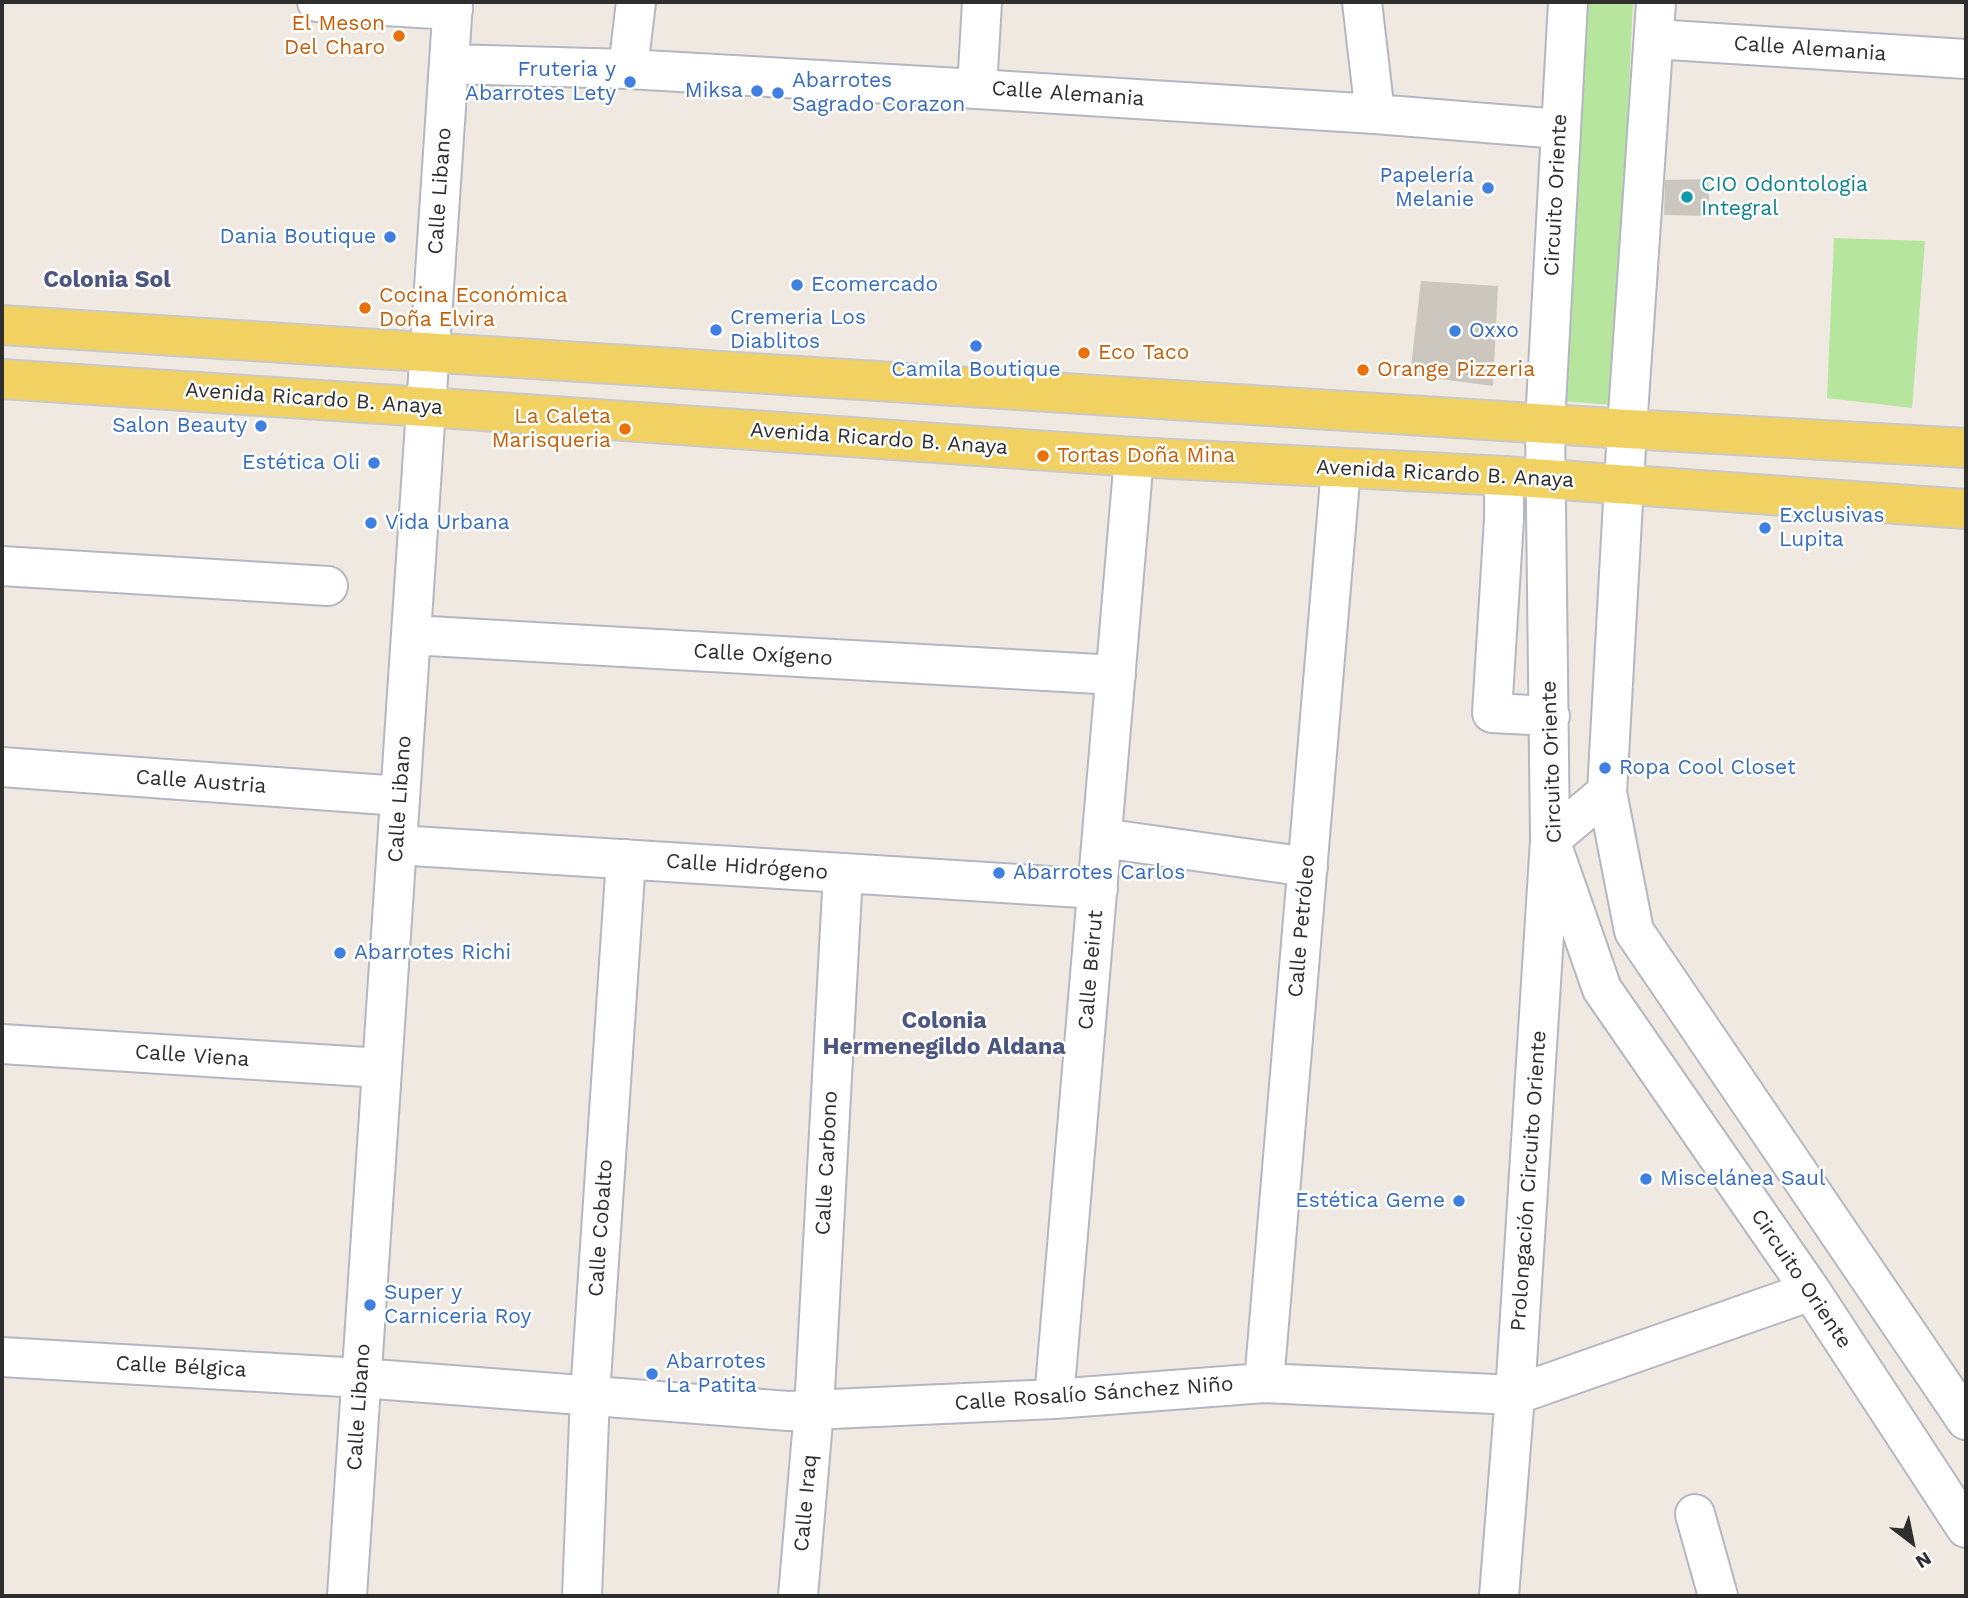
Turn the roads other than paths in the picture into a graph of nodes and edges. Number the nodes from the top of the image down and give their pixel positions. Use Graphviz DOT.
graph roads {
  1 [pos="317,2"];
  2 [pos="636,2"];
  3 [pos="982,2"];
  4 [pos="1362,2"];
  5 [pos="1568,2"];
  6 [pos="1656,2"];
  7 [pos="453,6"];
  8 [pos="1654,39"];
  9 [pos="1966,59"];
  10 [pos="449,64"];
  11 [pos="628,69"];
  12 [pos="977,89"];
  13 [pos="1375,114"];
  14 [pos="1560,129"];
  15 [pos="2,325"];
  16 [pos="429,353"];
  17 [pos="2,379"];
  18 [pos="426,407"];
  19 [pos="1545,423"];
  20 [pos="1627,429"];
  21 [pos="1966,448"];
  22 [pos="1134,457"];
  23 [pos="1341,468"];
  24 [pos="1504,475"];
  25 [pos="1545,479"];
  26 [pos="1625,485"];
  27 [pos="1966,509"];
  28 [pos="2,566"];
  29 [pos="328,586"];
  30 [pos="411,635"];
  31 [pos="1116,675"];
  32 [pos="1550,716"];
  33 [pos="2,767"];
  34 [pos="1607,792"];
  35 [pos="400,796"];
  36 [pos="1102,838"];
  37 [pos="1550,840"];
  38 [pos="397,845"];
  39 [pos="626,859"];
  40 [pos="1308,867"];
  41 [pos="843,873"];
  42 [pos="1098,889"];
  43 [pos="2,1044"];
  44 [pos="1720,1057"];
  45 [pos="382,1068"];
  46 [pos="1671,1089"];
  47 [pos="1811,1291"];
  48 [pos="2,1357"];
  49 [pos="361,1378"];
  50 [pos="1264,1383"];
  51 [pos="590,1395"];
  52 [pos="1515,1395"];
  53 [pos="1054,1399"];
  54 [pos="814,1410"];
  55 [pos="1966,1420"];
  56 [pos="1695,1514"];
  57 [pos="1966,1528"];
  58 [pos="346,1596"];
  59 [pos="582,1596"];
  60 [pos="798,1596"];
  61 [pos="1498,1596"];
  62 [pos="1718,1596"];
  1 -- 7 [label="street"];
  2 -- 11 [label="street"];
  3 -- 12 [label="street"];
  4 -- 13 [label="street"];
  5 -- 14 [label="street, Circuito Oriente"];
  6 -- 8 [label="street"];
  7 -- 10 [label="street, Calle Libano"];
  8 -- 9 [label="street, Calle Alemania"];
  8 -- 20 [label="street"];
  10 -- 11 [label="street, Calle Alemania"];
  10 -- 16 [label="street, Calle Libano"];
  11 -- 12 [label="street, Calle Alemania"];
  12 -- 13 [label="street, Calle Alemania"];
  13 -- 14 [label="street, Calle Alemania"];
  14 -- 19 [label="street, Circuito Oriente"];
  15 -- 16 [label="main road"];
  16 -- 18 [label="street, Calle Libano"];
  16 -- 19 [label="main road"];
  17 -- 18 [label="main road, Avenida Ricardo B. Anaya"];
  18 -- 22 [label="main road, Avenida Ricardo B. Anaya"];
  18 -- 30 [label="street, Calle Libano"];
  19 -- 20 [label="main road"];
  19 -- 25 [label="street, Circuito Oriente"];
  20 -- 21 [label="main road"];
  20 -- 26 [label="street"];
  22 -- 23 [label="main road, Avenida Ricardo B. Anaya"];
  22 -- 31 [label="street, Calle Beirut"];
  23 -- 24 [label="main road, Avenida Ricardo B. Anaya"];
  23 -- 40 [label="street, Calle Petróleo"];
  24 -- 25 [label="main road, Avenida Ricardo B. Anaya"];
  24 -- 32 [label="street"];
  25 -- 26 [label="main road, Avenida Ricardo B. Anaya"];
  25 -- 32 [label="street, Circuito Oriente"];
  26 -- 27 [label="main road, Avenida Ricardo B. Anaya"];
  26 -- 34 [label="street"];
  28 -- 29 [label="street"];
  30 -- 31 [label="street, Calle Oxígeno"];
  30 -- 35 [label="street, Calle Libano"];
  31 -- 36 [label="street, Calle Beirut"];
  32 -- 37 [label="street, Circuito Oriente"];
  33 -- 35 [label="street, Calle Austria"];
  34 -- 37 [label="street"];
  34 -- 44 [label="street"];
  35 -- 38 [label="street, Calle Libano"];
  36 -- 40 [label="street"];
  36 -- 42 [label="street, Calle Beirut"];
  37 -- 46 [label="street, Circuito Oriente"];
  37 -- 52 [label="street, Prolongación Circuito Oriente"];
  38 -- 39 [label="street, Calle Hidrógeno"];
  38 -- 45 [label="street, Calle Libano"];
  39 -- 41 [label="street, Calle Hidrógeno"];
  39 -- 51 [label="street, Calle Cobalto"];
  40 -- 50 [label="street, Calle Petróleo"];
  41 -- 42 [label="street, Calle Hidrógeno"];
  41 -- 54 [label="street, Calle Carbono"];
  42 -- 53 [label="street, Calle Beirut"];
  43 -- 45 [label="street, Calle Viena"];
  44 -- 46 [label="street"];
  44 -- 55 [label="street"];
  45 -- 49 [label="street, Calle Libano"];
  46 -- 47 [label="street, Circuito Oriente"];
  47 -- 52 [label="street, Calle Rosalío Sánchez Niño"];
  47 -- 57 [label="street, Circuito Oriente"];
  48 -- 49 [label="street, Calle Bélgica"];
  49 -- 51 [label="street, Calle Rosalío Sánchez Niño"];
  49 -- 58 [label="street, Calle Libano"];
  50 -- 52 [label="street, Calle Rosalío Sánchez Niño"];
  50 -- 53 [label="street, Calle Rosalío Sánchez Niño"];
  51 -- 54 [label="street, Calle Rosalío Sánchez Niño"];
  51 -- 59 [label="street, Calle Cobalto"];
  52 -- 61 [label="street, Prolongación Circuito Oriente"];
  53 -- 54 [label="street, Calle Rosalío Sánchez Niño"];
  54 -- 60 [label="street, Calle Iraq"];
  56 -- 62 [label="street"];
}
